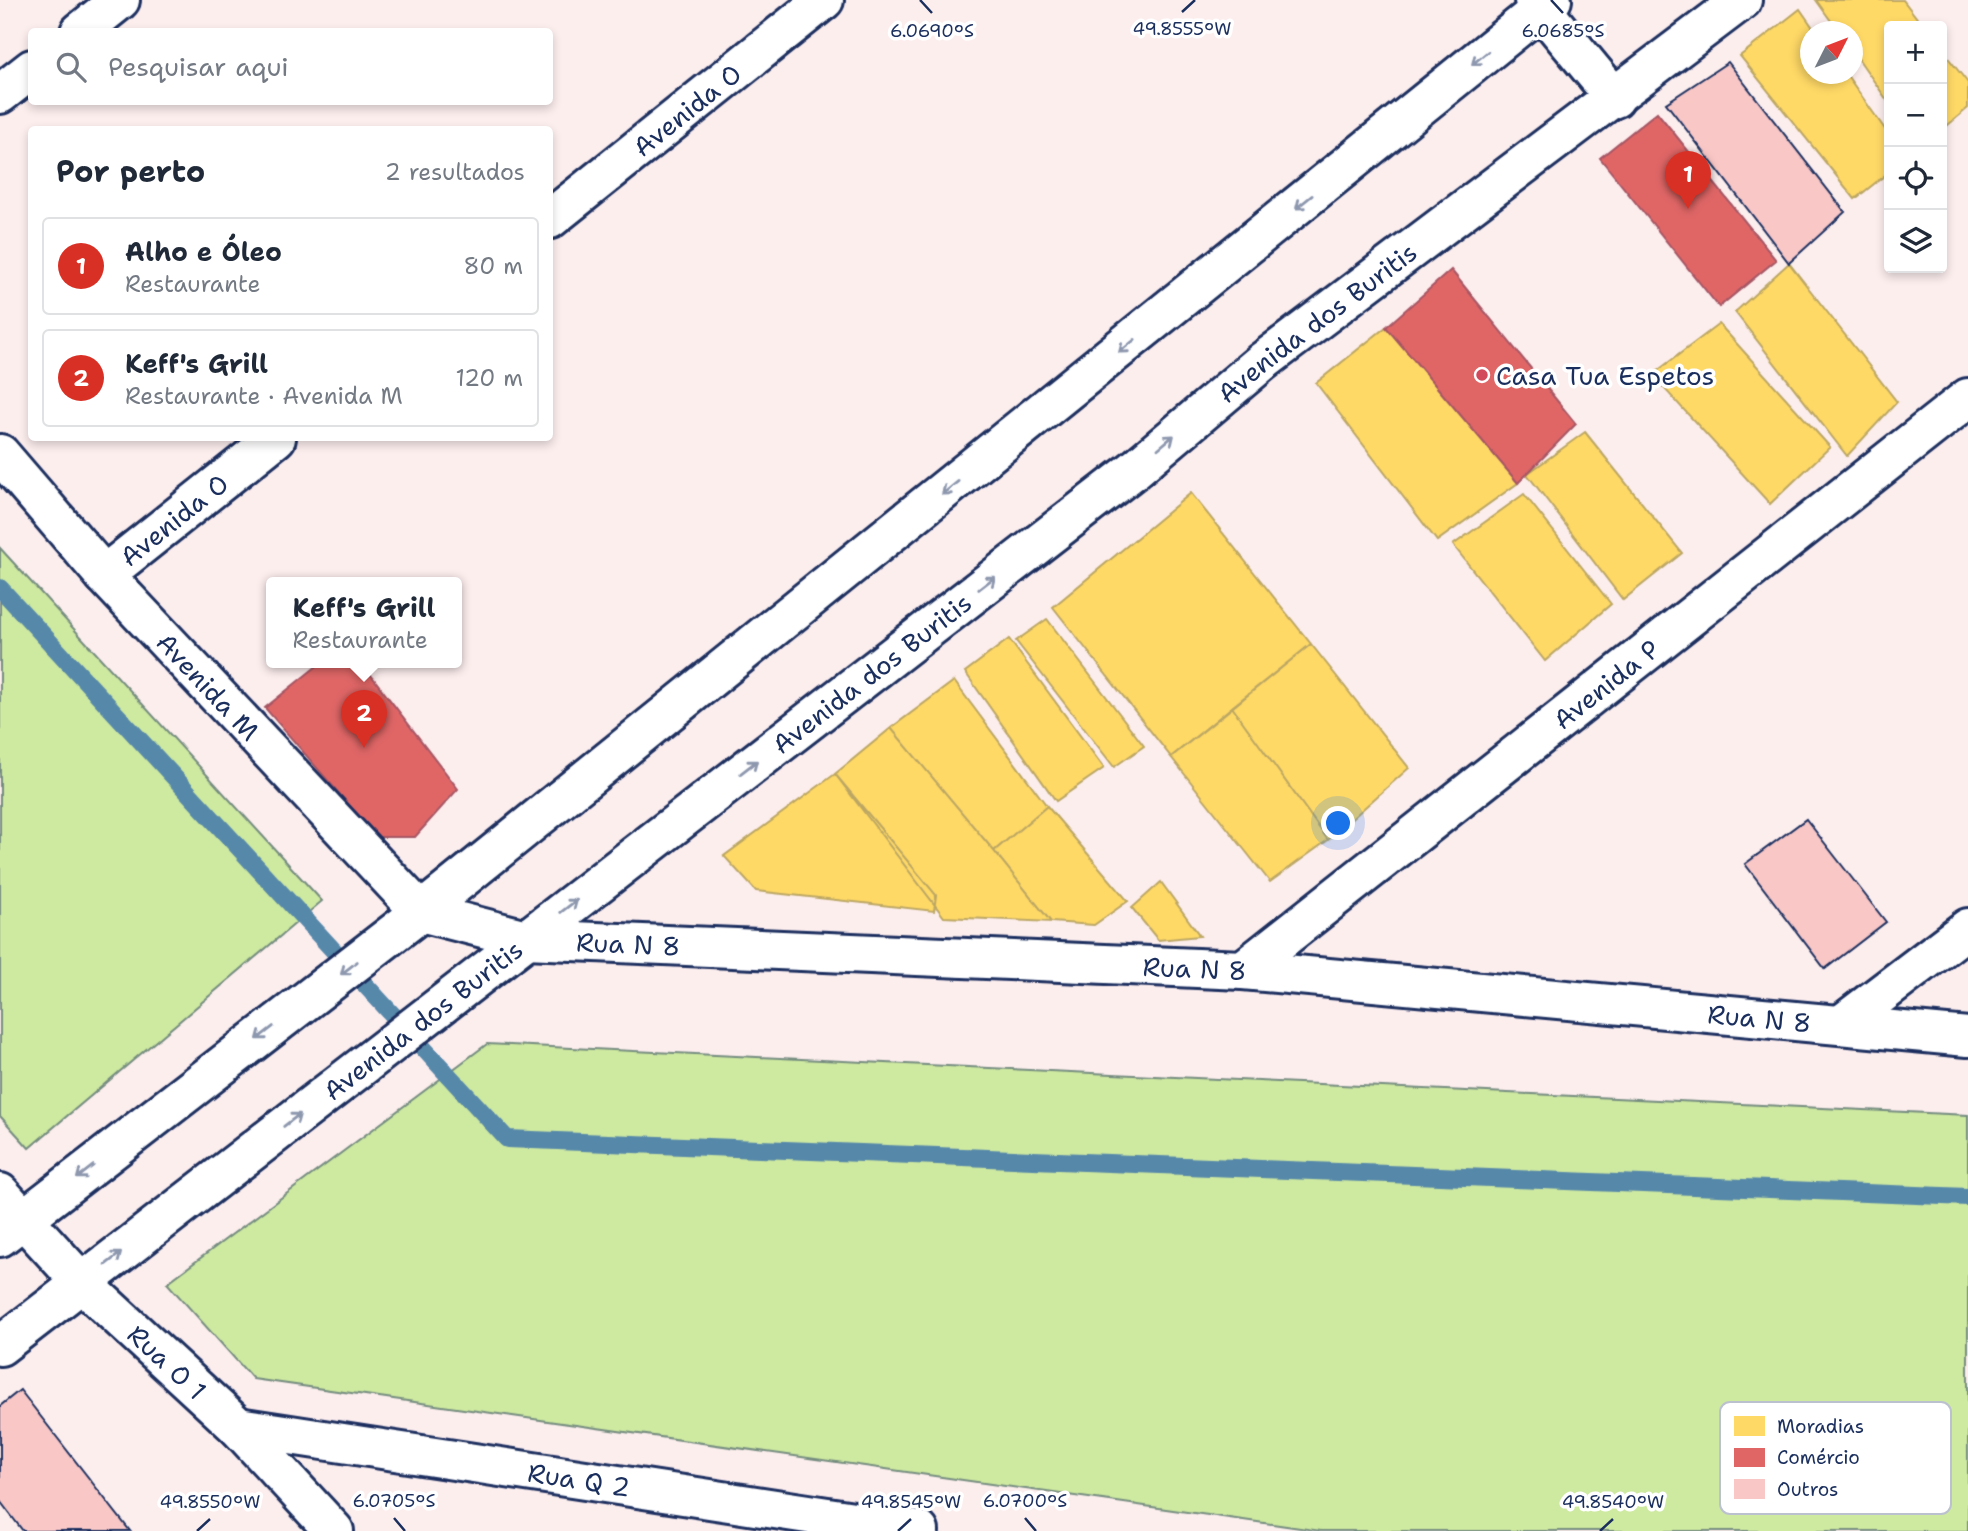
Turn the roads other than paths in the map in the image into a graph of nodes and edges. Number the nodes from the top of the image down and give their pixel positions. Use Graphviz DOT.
graph roads {
  1 [pos="120,0"];
  2 [pos="824,0"];
  3 [pos="1742,0"];
  4 [pos="1543,3"];
  5 [pos="85,28"];
  6 [pos="28,72"];
  7 [pos="0,94"];
  8 [pos="1615,98"];
  9 [pos="553,217"];
  10 [pos="1968,398"];
  11 [pos="272,441"];
  12 [pos="0,454"];
  13 [pos="104,575"];
  14 [pos="421,912"];
  15 [pos="1968,928"];
  16 [pos="526,939"];
  17 [pos="1243,970"];
  18 [pos="1842,1024"];
  19 [pos="1968,1037"];
  20 [pos="7,1217"];
  21 [pos="82,1283"];
  22 [pos="0,1346"];
  23 [pos="238,1427"];
  24 [pos="334,1531"];
  25 [pos="919,1531"];
  1 -- 5 [label="street"];
  2 -- 9 [label="street, Avenida O"];
  3 -- 8 [label="street, Avenida dos Buritis"];
  4 -- 8 [label="street"];
  4 -- 14 [label="street, one-way"];
  6 -- 7 [label="street"];
  16 -- 8 [label="street, Avenida dos Buritis, one-way"];
  10 -- 17 [label="street, Avenida P"];
  11 -- 13 [label="street, Avenida O"];
  12 -- 13 [label="street, Avenida M"];
  13 -- 14 [label="street, Avenida M"];
  14 -- 16 [label="street, Rua N 8"];
  14 -- 20 [label="street, one-way"];
  15 -- 18 [label="street"];
  16 -- 17 [label="street, Rua N 8"];
  21 -- 16 [label="street, Avenida dos Buritis, one-way"];
  17 -- 18 [label="street, Rua N 8"];
  18 -- 19 [label="street, Rua N 8"];
  20 -- 21 [label="street, Rua O 1"];
  21 -- 22 [label="street, Avenida dos Buritis"];
  21 -- 23 [label="street, Rua O 1"];
  23 -- 24 [label="street, Rua O 1"];
  23 -- 25 [label="street, Rua Q 2"];
}
